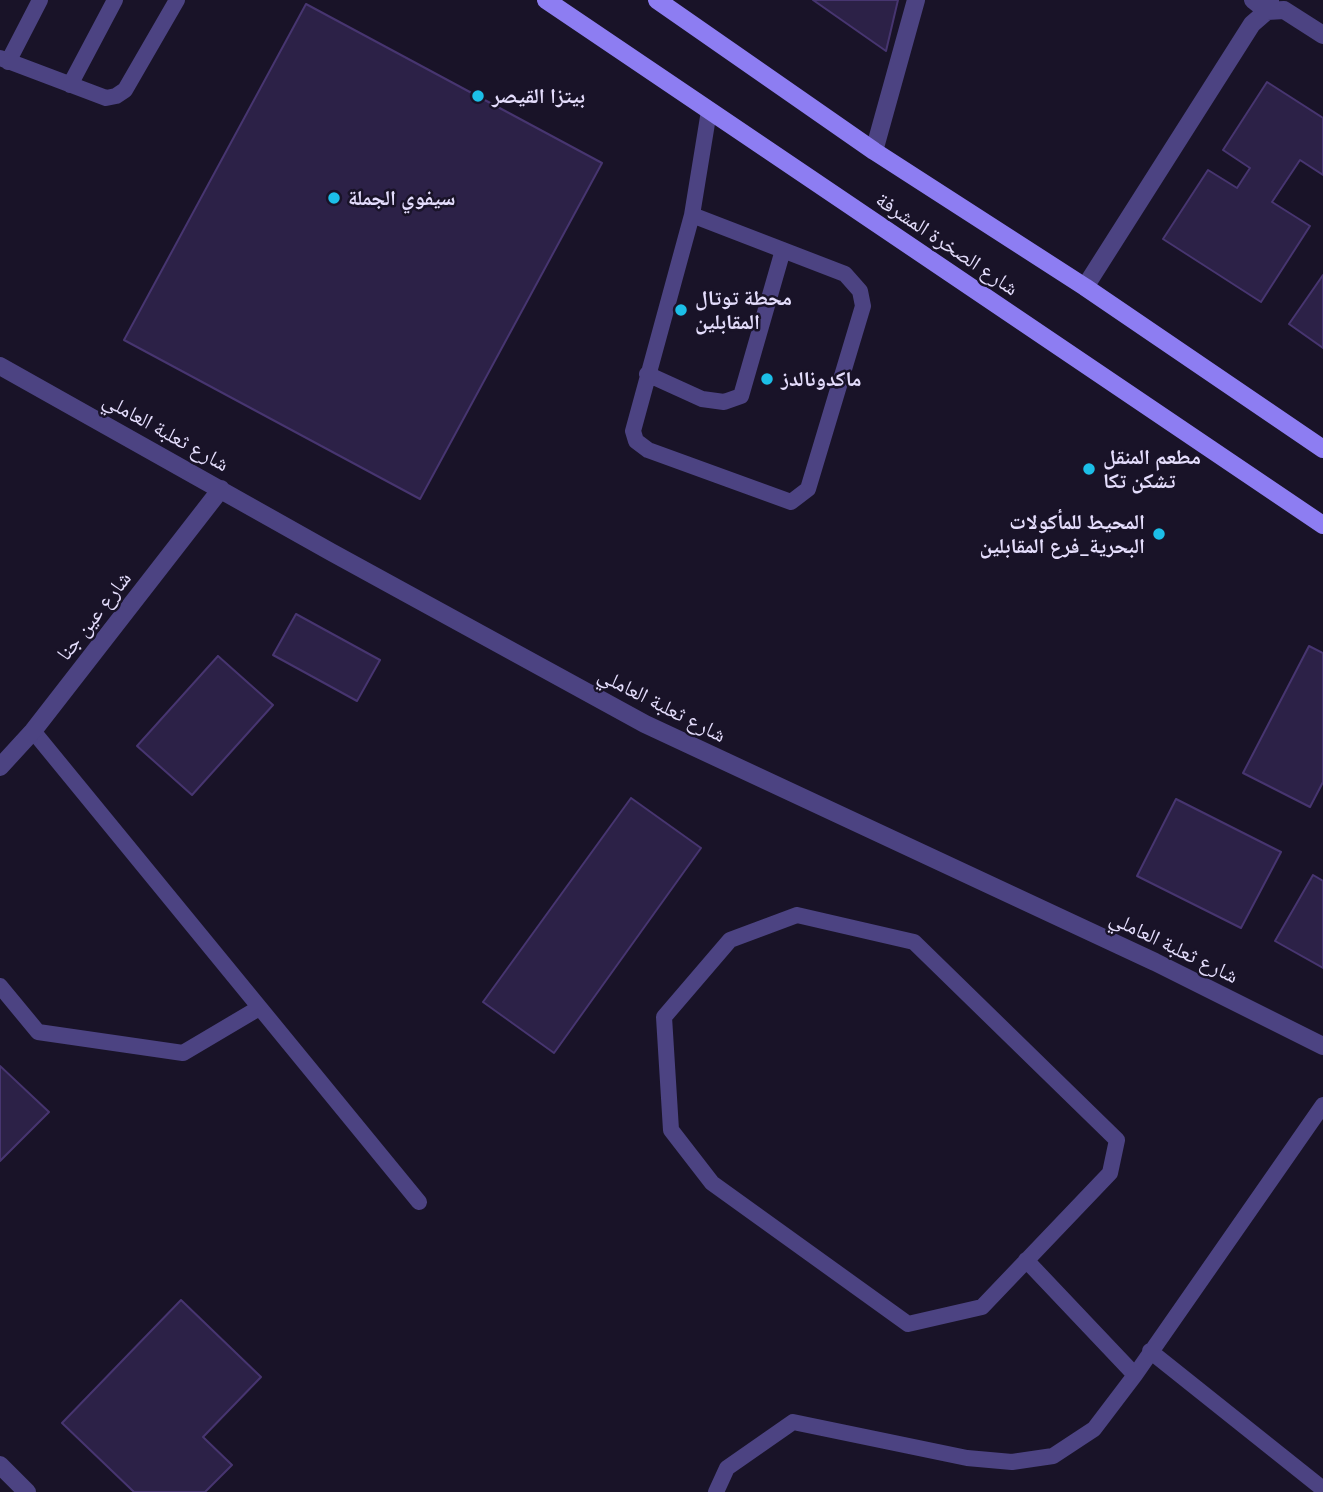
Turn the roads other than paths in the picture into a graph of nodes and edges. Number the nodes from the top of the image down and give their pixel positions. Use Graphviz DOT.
graph roads {
  1 [pos="40,0"];
  2 [pos="115,0"];
  3 [pos="177,0"];
  4 [pos="546,0"];
  5 [pos="657,0"];
  6 [pos="916,0"];
  7 [pos="1264,4"];
  8 [pos="1323,35"];
  9 [pos="4,60"];
  10 [pos="70,85"];
  11 [pos="709,111"];
  12 [pos="874,151"];
  13 [pos="692,215"];
  14 [pos="783,250"];
  15 [pos="1085,287"];
  16 [pos="0,366"];
  17 [pos="647,374"];
  18 [pos="1323,450"];
  19 [pos="220,489"];
  20 [pos="1323,525"];
  21 [pos="33,731"];
  22 [pos="0,767"];
  23 [pos="0,986"];
  24 [pos="259,1008"];
  25 [pos="1323,1046"];
  26 [pos="1323,1105"];
  27 [pos="419,1202"];
  28 [pos="1026,1260"];
  29 [pos="1150,1351"];
  30 [pos="1135,1375"];
  31 [pos="0,1465"];
  32 [pos="1323,1489"];
  33 [pos="27,1492"];
  34 [pos="716,1492"];
  1 -- 9 [label="lane"];
  2 -- 10 [label="lane"];
  3 -- 10 [label="lane"];
  4 -- 11 [label="main road, شارع الصخرة المشرفة"];
  5 -- 12 [label="main road, شارع الصخرة المشرفة"];
  6 -- 12 [label="street"];
  7 -- 8 [label="street"];
  7 -- 15 [label="street"];
  9 -- 10 [label="lane"];
  11 -- 13 [label="lane"];
  11 -- 20 [label="main road, شارع الصخرة المشرفة"];
  12 -- 15 [label="main road, شارع الصخرة المشرفة"];
  13 -- 14 [label="lane"];
  13 -- 17 [label="lane"];
  14 -- 17 [label="lane"];
  14 -- 17 [label="lane"];
  15 -- 18 [label="main road, شارع الصخرة المشرفة"];
  16 -- 19 [label="street, شارع ثعلبة العاملي"];
  19 -- 21 [label="street, شارع عين جنا"];
  19 -- 25 [label="street, شارع ثعلبة العاملي"];
  21 -- 22 [label="street, شارع عين جنا"];
  21 -- 24 [label="lane"];
  23 -- 24 [label="lane"];
  24 -- 27 [label="lane"];
  26 -- 29 [label="lane"];
  28 -- 28 [label="lane"];
  28 -- 30 [label="lane"];
  29 -- 30 [label="lane"];
  29 -- 32 [label="lane"];
  30 -- 34 [label="lane"];
  31 -- 33 [label="street"];
}
